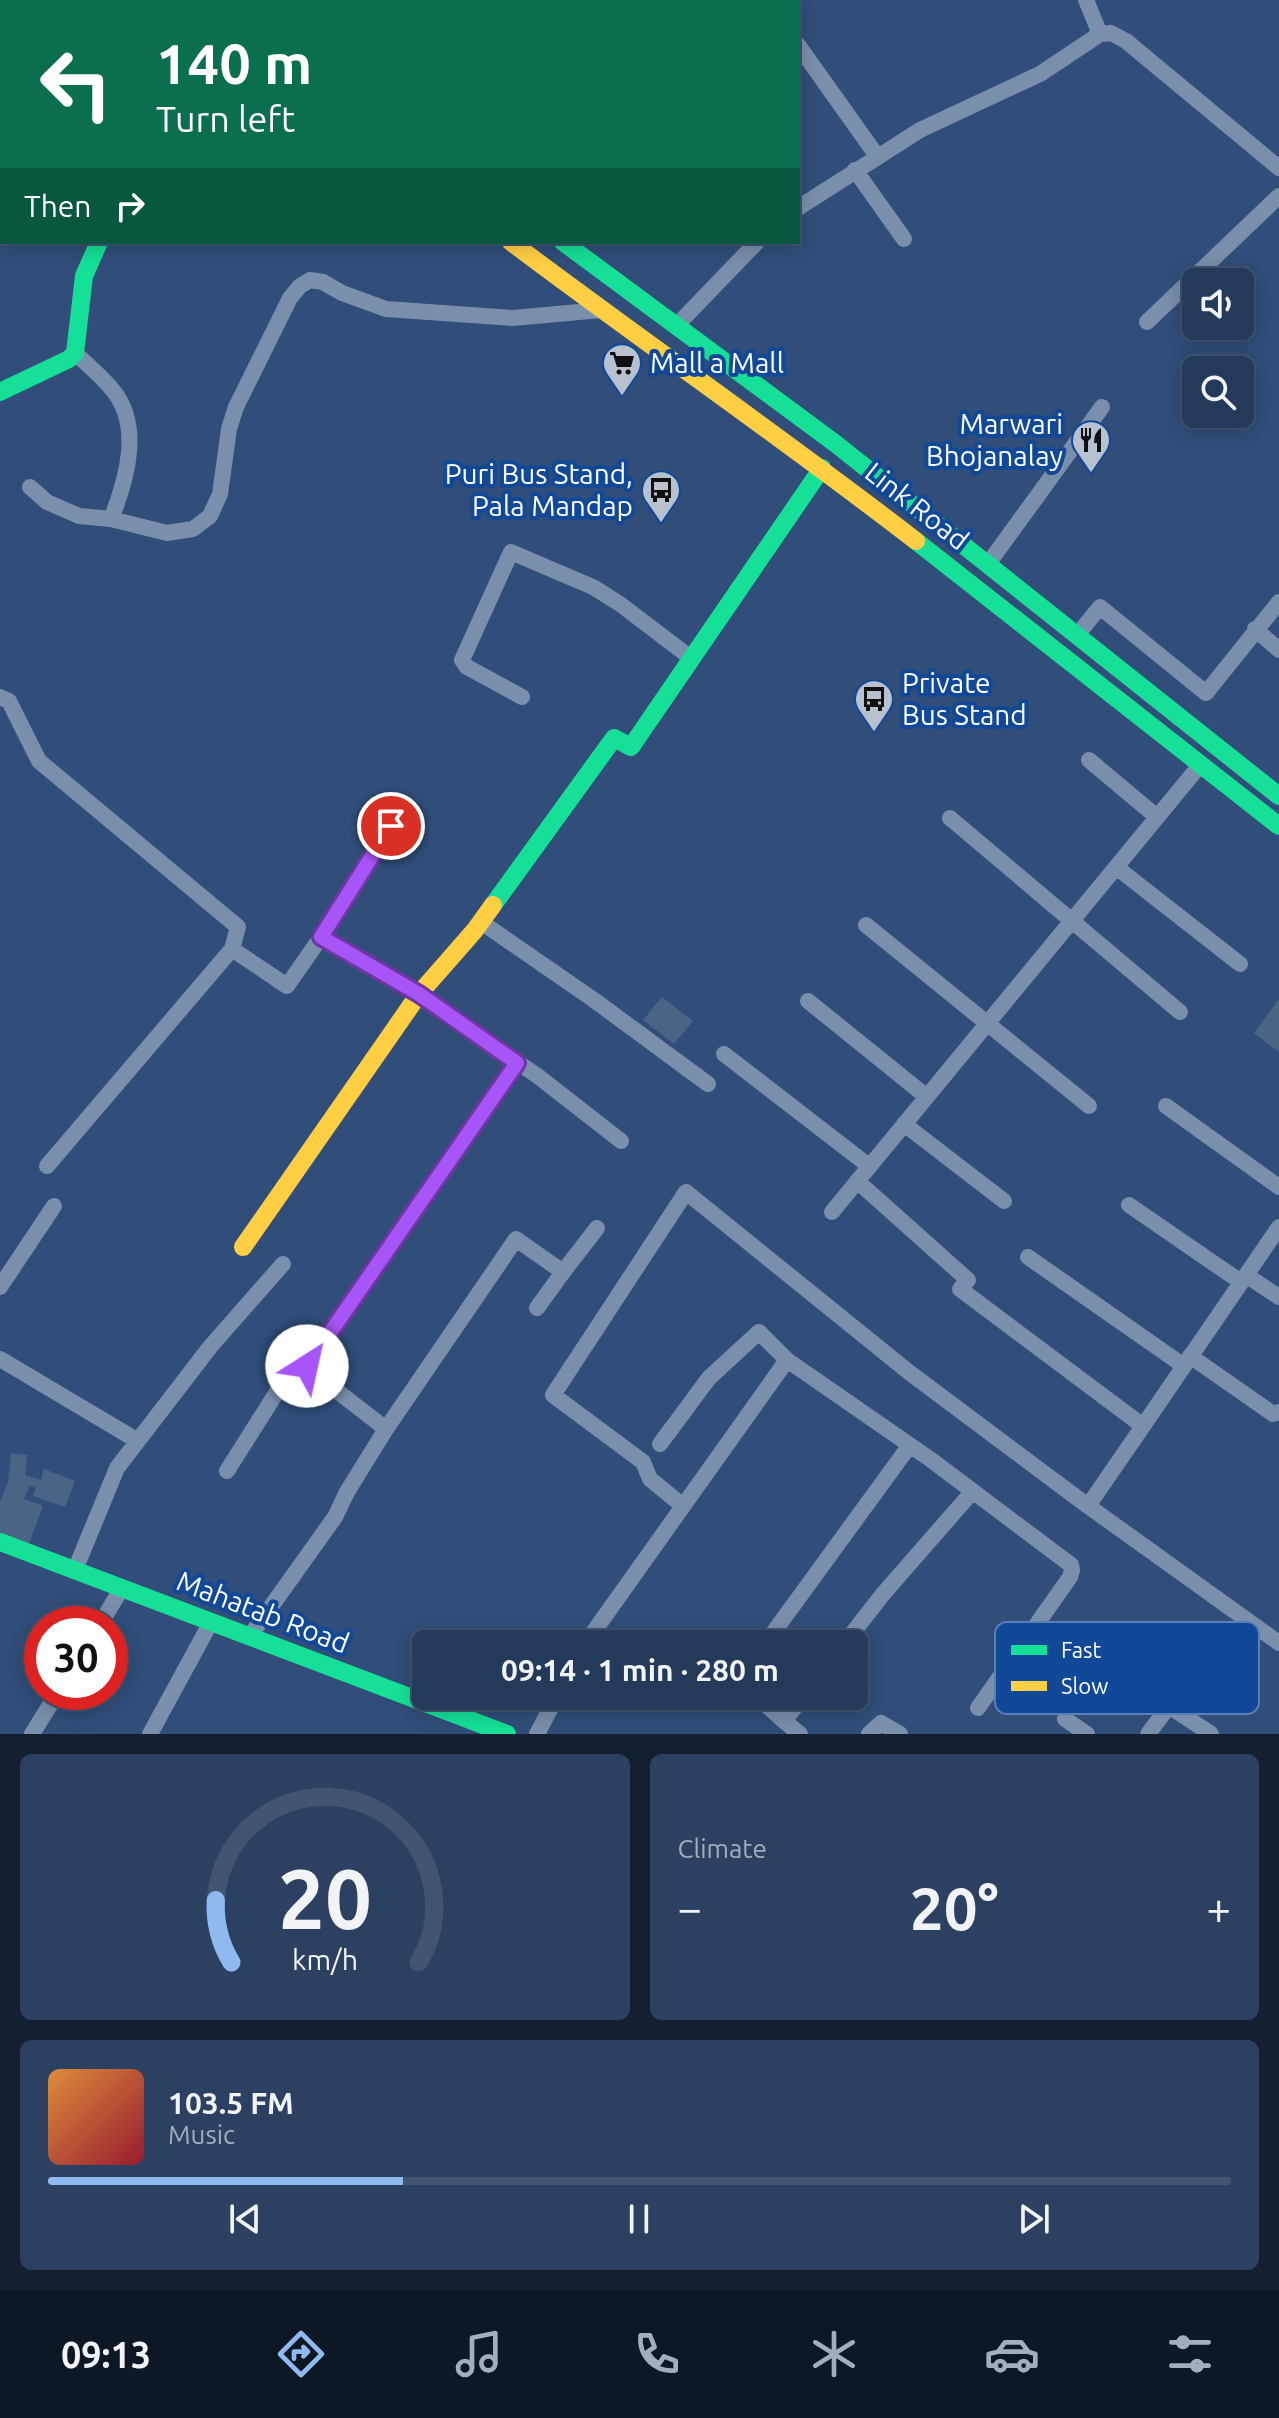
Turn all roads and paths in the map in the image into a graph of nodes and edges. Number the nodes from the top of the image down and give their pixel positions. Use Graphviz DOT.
graph roads {
  1 [pos="1086,0"];
  2 [pos="1100,34"];
  3 [pos="800,48"];
  4 [pos="877,156"];
  5 [pos="1279,168"];
  6 [pos="855,170"];
  7 [pos="1279,196"];
  8 [pos="800,207"];
  9 [pos="904,239"];
  10 [pos="98,244"];
  11 [pos="514,244"];
  12 [pos="566,244"];
  13 [pos="755,244"];
  14 [pos="601,310"];
  15 [pos="1147,322"];
  16 [pos="679,323"];
  17 [pos="75,353"];
  18 [pos="0,392"];
  19 [pos="1102,407"];
  20 [pos="822,468"];
  21 [pos="30,487"];
  22 [pos="111,519"];
  23 [pos="988,564"];
  24 [pos="1279,602"];
  25 [pos="1255,629"];
  26 [pos="1077,635"];
  27 [pos="1279,650"];
  28 [pos="691,658"];
  29 [pos="0,697"];
  30 [pos="522,697"];
  31 [pos="1089,760"];
  32 [pos="1201,764"];
  33 [pos="1279,796"];
  34 [pos="1157,817"];
  35 [pos="950,818"];
  36 [pos="391,826"];
  37 [pos="1279,826"];
  38 [pos="1116,867"];
  39 [pos="1072,921"];
  40 [pos="481,922"];
  41 [pos="866,925"];
  42 [pos="321,937"];
  43 [pos="232,949"];
  44 [pos="1240,964"];
  45 [pos="419,994"];
  46 [pos="808,1001"];
  47 [pos="1180,1012"];
  48 [pos="988,1022"];
  49 [pos="724,1054"];
  50 [pos="517,1063"];
  51 [pos="708,1084"];
  52 [pos="927,1097"];
  53 [pos="1089,1106"];
  54 [pos="1166,1106"];
  55 [pos="904,1124"];
  56 [pos="621,1141"];
  57 [pos="47,1166"];
  58 [pos="869,1166"];
  59 [pos="857,1181"];
  60 [pos="1279,1187"];
  61 [pos="1004,1201"];
  62 [pos="1129,1205"];
  63 [pos="54,1206"];
  64 [pos="832,1212"];
  65 [pos="1279,1227"];
  66 [pos="597,1228"];
  67 [pos="243,1247"];
  68 [pos="1028,1257"];
  69 [pos="283,1264"];
  70 [pos="563,1272"];
  71 [pos="1244,1278"];
  72 [pos="0,1287"];
  73 [pos="1279,1297"];
  74 [pos="537,1308"];
  75 [pos="0,1359"];
  76 [pos="787,1360"];
  77 [pos="1187,1361"];
  78 [pos="307,1366"];
  79 [pos="1279,1412"];
  80 [pos="1143,1426"];
  81 [pos="386,1429"];
  82 [pos="138,1441"];
  83 [pos="660,1444"];
  84 [pos="910,1445"];
  85 [pos="227,1471"];
  86 [pos="973,1491"];
  87 [pos="683,1506"];
  88 [pos="1088,1506"];
  89 [pos="0,1542"];
  90 [pos="75,1570"];
  91 [pos="122,1588"];
  92 [pos="111,1606"];
  93 [pos="211,1622"];
  94 [pos="1037,1622"];
  95 [pos="1250,1622"];
  96 [pos="1259,1629"];
  97 [pos="595,1630"];
  98 [pos="775,1630"];
  99 [pos="855,1630"];
  100 [pos="250,1636"];
  101 [pos="1279,1643"];
  102 [pos="995,1683"];
  103 [pos="978,1708"];
  104 [pos="47,1710"];
  105 [pos="550,1710"];
  106 [pos="772,1710"];
  107 [pos="793,1710"];
  108 [pos="1163,1714"];
  109 [pos="1181,1714"];
  110 [pos="1065,1719"];
  111 [pos="784,1721"];
  112 [pos="32,1734"];
  113 [pos="150,1734"];
  114 [pos="507,1734"];
  115 [pos="537,1734"];
  116 [pos="800,1734"];
  117 [pos="869,1734"];
  118 [pos="900,1734"];
  119 [pos="1087,1734"];
  120 [pos="1148,1734"];
  121 [pos="1211,1734"];
  1 -- 2 [label="street"];
  2 -- 4 [label="street"];
  2 -- 5 [label="street"];
  3 -- 4 [label="street"];
  4 -- 6 [label="street"];
  6 -- 8 [label="street"];
  6 -- 9 [label="street"];
  7 -- 15 [label="street"];
  10 -- 17 [label="main road"];
  11 -- 14 [label="main road, Link Road"];
  12 -- 16 [label="main road, Link Road"];
  13 -- 16 [label="street"];
  14 -- 20 [label="main road, Link Road"];
  14 -- 22 [label="street"];
  16 -- 23 [label="main road, Link Road"];
  17 -- 18 [label="main road"];
  17 -- 22 [label="street"];
  19 -- 23 [label="street"];
  20 -- 28 [label="main road"];
  20 -- 32 [label="main road, Link Road"];
  21 -- 22 [label="street"];
  23 -- 26 [label="main road, Link Road"];
  24 -- 25 [label="street"];
  25 -- 26 [label="street"];
  25 -- 27 [label="street"];
  26 -- 33 [label="main road, Link Road"];
  28 -- 30 [label="street"];
  28 -- 40 [label="main road"];
  29 -- 43 [label="street"];
  31 -- 34 [label="street"];
  32 -- 34 [label="street"];
  32 -- 37 [label="main road, Link Road"];
  34 -- 38 [label="street"];
  35 -- 39 [label="street"];
  36 -- 42 [label="street"];
  38 -- 39 [label="street"];
  38 -- 44 [label="street"];
  39 -- 47 [label="street"];
  39 -- 48 [label="street"];
  40 -- 45 [label="main road"];
  40 -- 51 [label="street"];
  41 -- 48 [label="street"];
  42 -- 43 [label="street"];
  42 -- 45 [label="street"];
  43 -- 57 [label="street"];
  45 -- 50 [label="street"];
  45 -- 67 [label="main road"];
  46 -- 52 [label="street"];
  48 -- 52 [label="street"];
  48 -- 53 [label="street"];
  49 -- 58 [label="street"];
  50 -- 56 [label="street"];
  50 -- 78 [label="street"];
  52 -- 55 [label="street"];
  54 -- 60 [label="street"];
  55 -- 58 [label="street"];
  55 -- 61 [label="street"];
  58 -- 59 [label="street"];
  59 -- 64 [label="street"];
  59 -- 80 [label="street"];
  62 -- 71 [label="street"];
  63 -- 72 [label="street"];
  65 -- 71 [label="street"];
  66 -- 70 [label="street"];
  68 -- 77 [label="street"];
  69 -- 82 [label="street"];
  70 -- 74 [label="street"];
  70 -- 81 [label="street"];
  71 -- 73 [label="street"];
  71 -- 77 [label="street"];
  75 -- 82 [label="street"];
  76 -- 83 [label="street"];
  76 -- 84 [label="street"];
  76 -- 87 [label="street"];
  77 -- 79 [label="street"];
  77 -- 80 [label="street"];
  78 -- 81 [label="street"];
  78 -- 85 [label="street"];
  80 -- 88 [label="street"];
  81 -- 100 [label="street"];
  82 -- 90 [label="street"];
  84 -- 86 [label="street"];
  84 -- 98 [label="street"];
  86 -- 94 [label="street"];
  86 -- 99 [label="street"];
  87 -- 88 [label="street"];
  87 -- 97 [label="street"];
  88 -- 95 [label="street"];
  89 -- 90 [label="main road, Mahatab Road"];
  90 -- 91 [label="main road, Mahatab Road"];
  91 -- 92 [label="street"];
  91 -- 93 [label="main road, Mahatab Road"];
  93 -- 100 [label="main road, Mahatab Road"];
  93 -- 113 [label="street"];
  96 -- 101 [label="street"];
  100 -- 114 [label="main road, Mahatab Road"];
  102 -- 103 [label="street"];
  104 -- 112 [label="street"];
  105 -- 115 [label="street"];
  106 -- 111 [label="street"];
  107 -- 111 [label="street"];
  108 -- 120 [label="street"];
  109 -- 121 [label="street"];
  110 -- 119 [label="street"];
  111 -- 116 [label="street"];
  117 -- 118 [label="street"];
}
